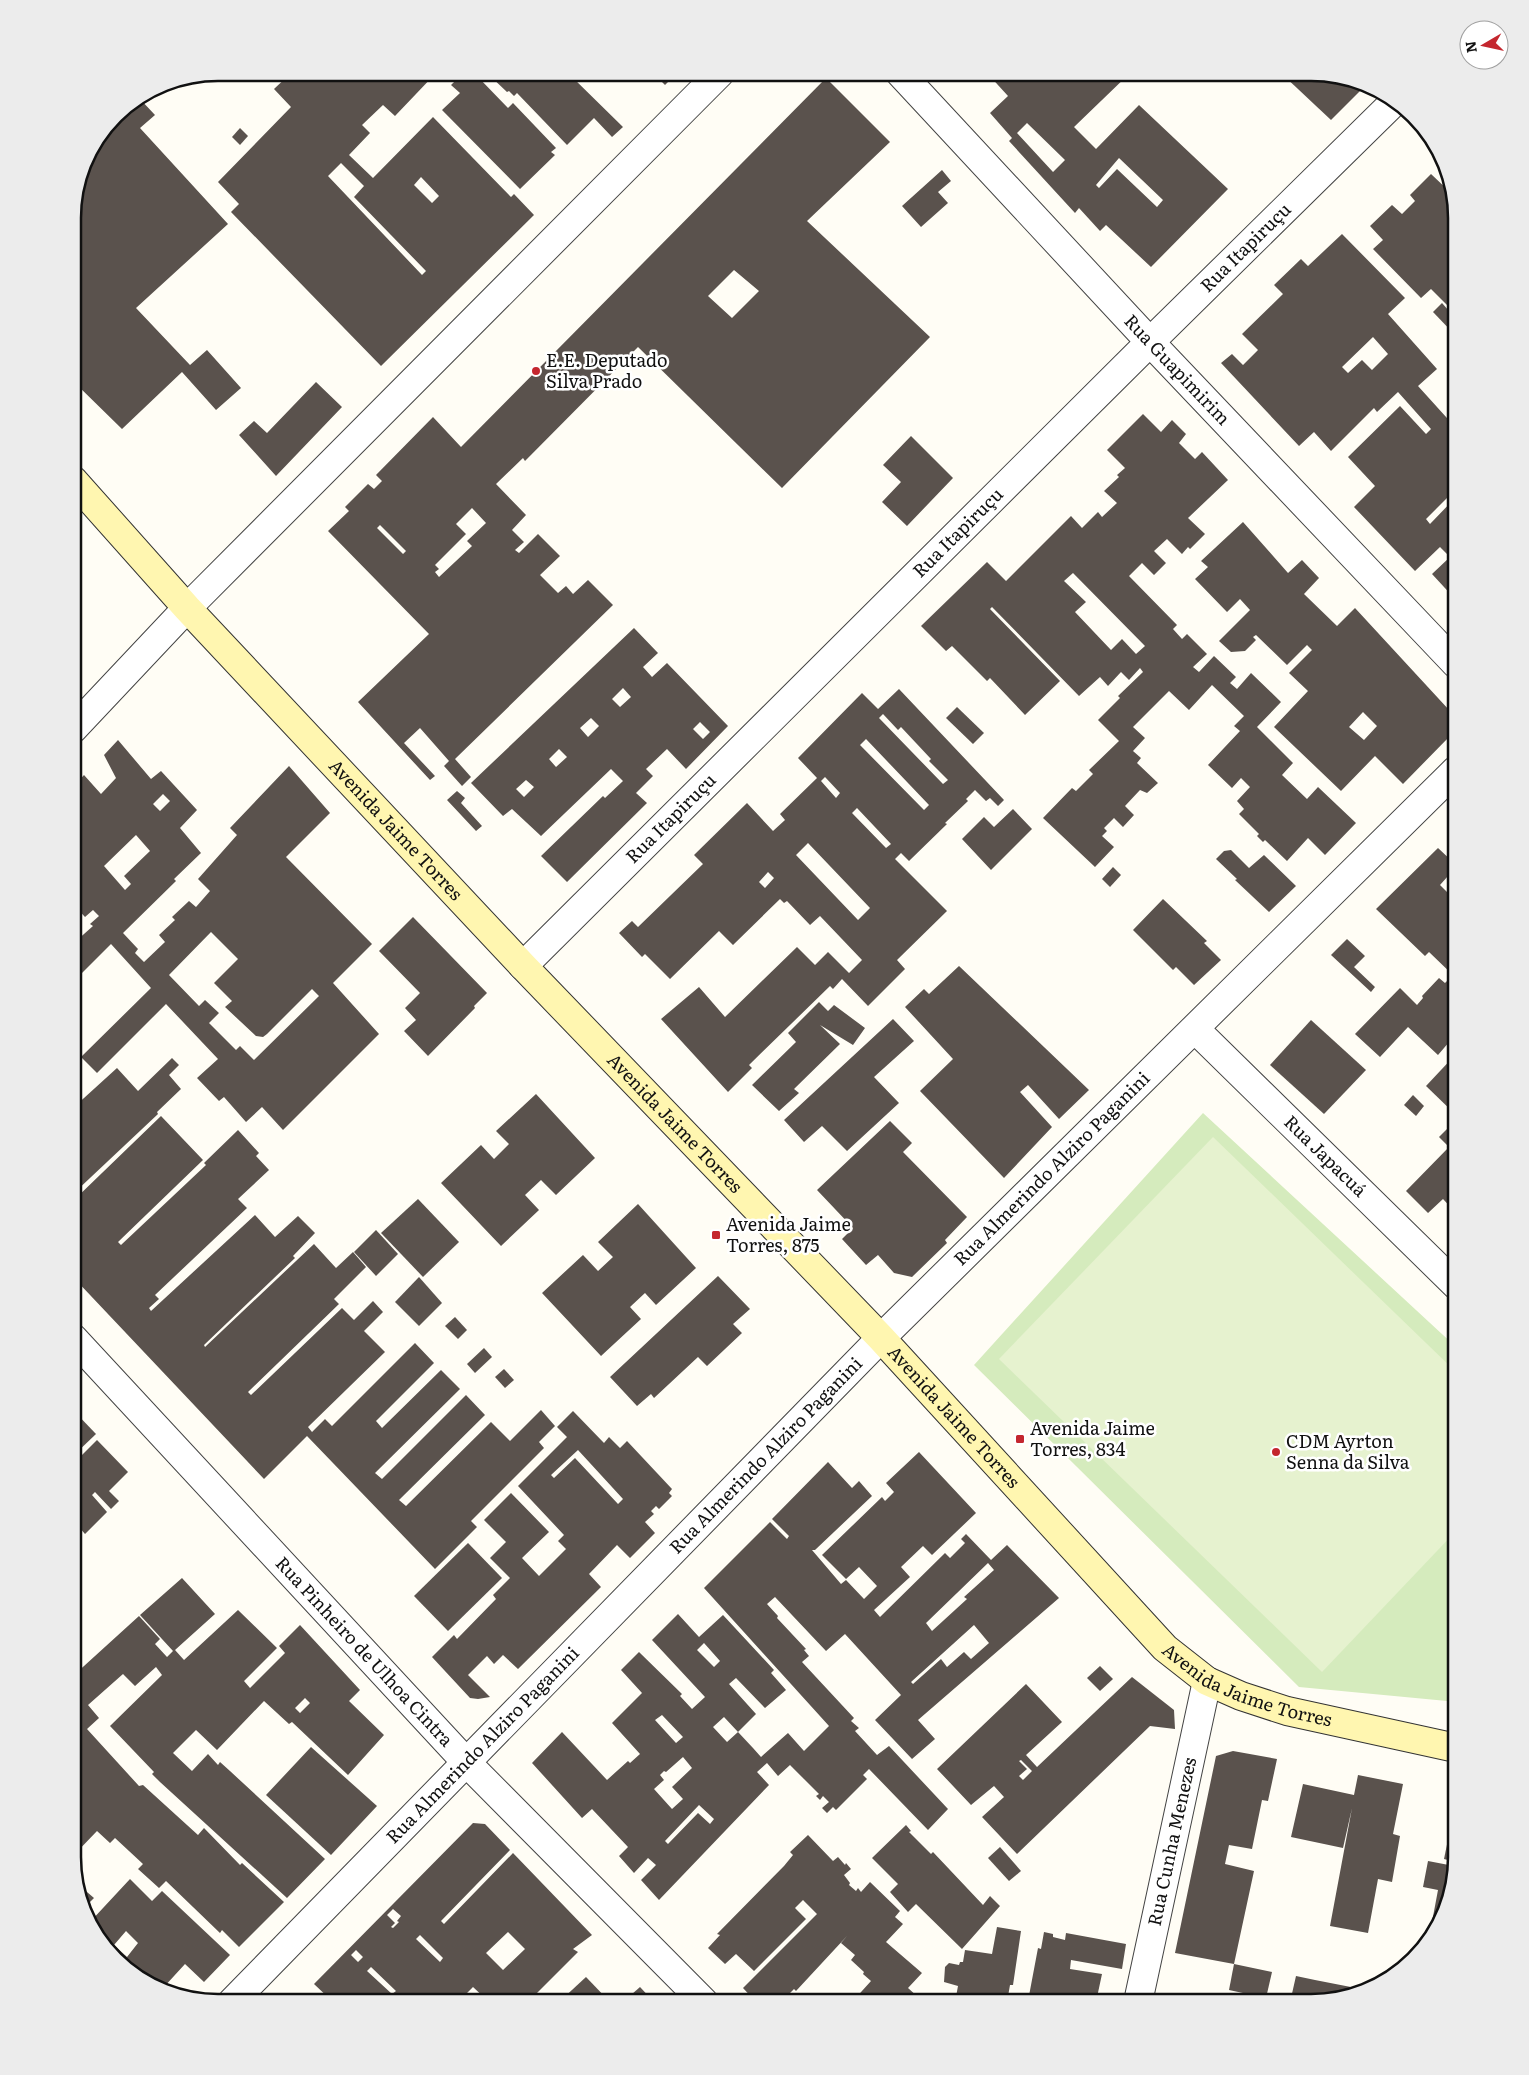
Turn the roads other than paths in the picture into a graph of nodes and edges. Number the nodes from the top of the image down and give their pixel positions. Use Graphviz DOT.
graph roads {
  1 [pos="711,82"];
  2 [pos="908,82"];
  3 [pos="1390,106"];
  4 [pos="1150,342"];
  5 [pos="82,490"];
  6 [pos="187,608"];
  7 [pos="1448,656"];
  8 [pos="82,720"];
  9 [pos="1448,778"];
  10 [pos="523,966"];
  11 [pos="1194,1029"];
  12 [pos="1448,1277"];
  13 [pos="881,1338"];
  14 [pos="81,1347"];
  15 [pos="1207,1681"];
  16 [pos="1448,1746"];
  17 [pos="466,1762"];
  18 [pos="241,1993"];
  19 [pos="696,1993"];
  20 [pos="1140,1994"];
  1 -- 6 [label="street"];
  2 -- 4 [label="street, Rua Guapimirim"];
  3 -- 4 [label="street, Rua Itapiruçu"];
  4 -- 7 [label="street, Rua Guapimirim"];
  4 -- 10 [label="street, Rua Itapiruçu"];
  5 -- 6 [label="street, Avenida Jaime Torres"];
  6 -- 8 [label="street"];
  6 -- 10 [label="street, Avenida Jaime Torres"];
  9 -- 11 [label="street, Rua Almerindo Alziro Paganini"];
  10 -- 13 [label="street, Avenida Jaime Torres"];
  11 -- 12 [label="street, Rua Japacuá"];
  11 -- 13 [label="street, Rua Almerindo Alziro Paganini"];
  13 -- 15 [label="street, Avenida Jaime Torres"];
  13 -- 17 [label="street, Rua Almerindo Alziro Paganini"];
  14 -- 17 [label="street, Rua Pinheiro de Ulhoa Cintra"];
  15 -- 16 [label="street, Avenida Jaime Torres"];
  15 -- 20 [label="street, Rua Cunha Menezes"];
  17 -- 18 [label="street, Rua Almerindo Alziro Paganini"];
  17 -- 19 [label="street, Rua Pinheiro de Ulhoa Cintra"];
}
